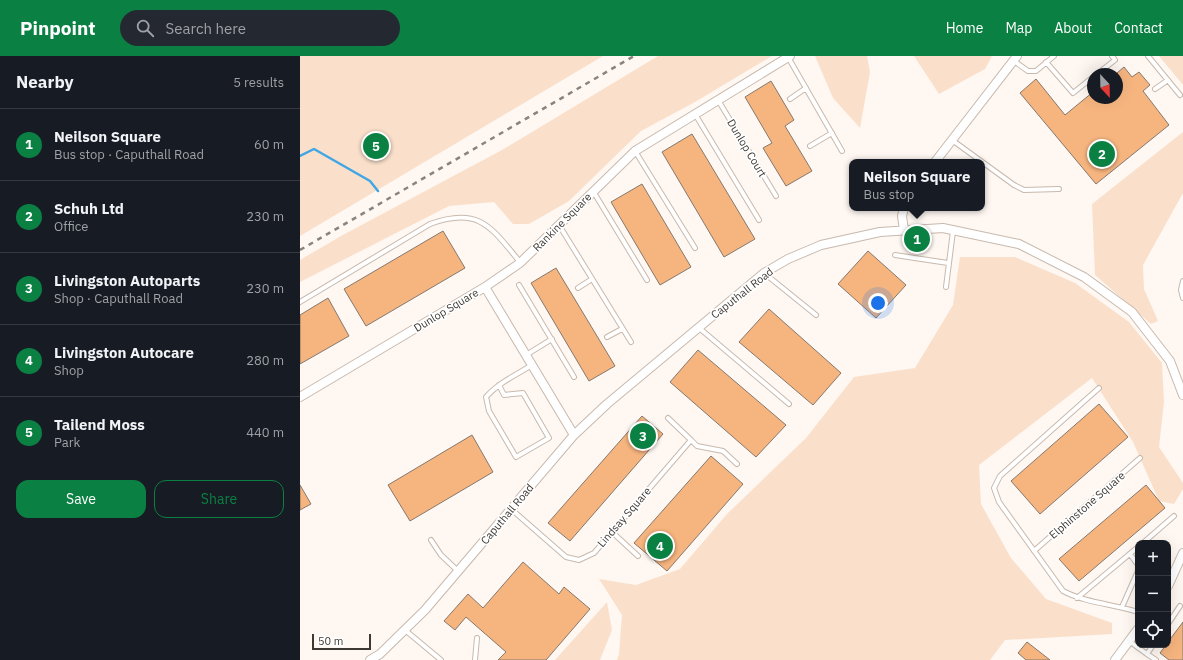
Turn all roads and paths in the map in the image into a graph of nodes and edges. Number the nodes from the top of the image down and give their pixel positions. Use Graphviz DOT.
graph roads {
  1 [pos="1054,56"];
  2 [pos="1112,56"];
  3 [pos="1148,56"];
  4 [pos="789,57"];
  5 [pos="1015,59"];
  6 [pos="1046,62"];
  7 [pos="1106,68"];
  8 [pos="1168,80"];
  9 [pos="1087,82"];
  10 [pos="806,88"];
  11 [pos="1155,90"];
  12 [pos="1180,95"];
  13 [pos="790,99"];
  14 [pos="718,100"];
  15 [pos="695,113"];
  16 [pos="832,133"];
  17 [pos="952,140"];
  18 [pos="810,146"];
  19 [pos="842,151"];
  20 [pos="635,152"];
  21 [pos="937,159"];
  22 [pos="978,159"];
  23 [pos="985,164"];
  24 [pos="1059,189"];
  25 [pos="593,191"];
  26 [pos="776,196"];
  27 [pos="903,211"];
  28 [pos="758,220"];
  29 [pos="559,224"];
  30 [pos="904,230"];
  31 [pos="953,231"];
  32 [pos="695,248"];
  33 [pos="895,255"];
  34 [pos="520,263"];
  35 [pos="948,263"];
  36 [pos="764,273"];
  37 [pos="592,279"];
  38 [pos="647,280"];
  39 [pos="1183,281"];
  40 [pos="519,285"];
  41 [pos="485,287"];
  42 [pos="946,287"];
  43 [pos="578,288"];
  44 [pos="1183,298"];
  45 [pos="300,302"];
  46 [pos="816,315"];
  47 [pos="698,327"];
  48 [pos="622,329"];
  49 [pos="607,337"];
  50 [pos="552,339"];
  51 [pos="631,342"];
  52 [pos="526,354"];
  53 [pos="532,365"];
  54 [pos="574,377"];
  55 [pos="498,386"];
  56 [pos="1099,388"];
  57 [pos="1183,395"];
  58 [pos="300,397"];
  59 [pos="789,404"];
  60 [pos="668,418"];
  61 [pos="574,436"];
  62 [pos="691,440"];
  63 [pos="1140,458"];
  64 [pos="737,464"];
  65 [pos="511,509"];
  66 [pos="1174,516"];
  67 [pos="612,532"];
  68 [pos="431,540"];
  69 [pos="1146,540"];
  70 [pos="1135,550"];
  71 [pos="1034,551"];
  72 [pos="1183,553"];
  73 [pos="1130,554"];
  74 [pos="638,556"];
  75 [pos="1135,561"];
  76 [pos="459,572"];
  77 [pos="1136,576"];
  78 [pos="1171,579"];
  79 [pos="1077,598"];
  80 [pos="1180,606"];
  81 [pos="1122,607"];
  82 [pos="1135,611"];
  83 [pos="1171,620"];
  84 [pos="405,630"];
  85 [pos="1135,633"];
  86 [pos="477,638"];
  87 [pos="1129,641"];
  88 [pos="1151,648"];
  89 [pos="1147,654"];
  90 [pos="370,660"];
  91 [pos="441,660"];
  92 [pos="475,660"];
  93 [pos="1115,660"];
  94 [pos="1156,660"];
  1 -- 6 [label="lane"];
  2 -- 7 [label="lane"];
  3 -- 8 [label="lane"];
  4 -- 10 [label="lane"];
  4 -- 14 [label="street, Rankine Square"];
  5 -- 6 [label="lane"];
  5 -- 17 [label="street"];
  6 -- 9 [label="lane"];
  8 -- 11 [label="lane"];
  8 -- 12 [label="lane"];
  10 -- 13 [label="lane"];
  10 -- 16 [label="lane"];
  14 -- 15 [label="street, Rankine Square"];
  14 -- 26 [label="lane, Dunlop Court"];
  15 -- 20 [label="street, Rankine Square"];
  15 -- 28 [label="lane"];
  16 -- 18 [label="lane"];
  16 -- 19 [label="lane"];
  17 -- 21 [label="street"];
  17 -- 22 [label="lane"];
  20 -- 25 [label="street, Rankine Square"];
  20 -- 32 [label="lane"];
  23 -- 24 [label="lane"];
  25 -- 29 [label="street, Rankine Square"];
  25 -- 38 [label="lane"];
  27 -- 30 [label="street"];
  29 -- 34 [label="street, Rankine Square"];
  29 -- 37 [label="lane"];
  30 -- 31 [label="street, Caputhall Road"];
  30 -- 36 [label="street, Caputhall Road"];
  31 -- 35 [label="lane"];
  31 -- 57 [label="street, Caputhall Road"];
  33 -- 35 [label="lane"];
  34 -- 41 [label="street, Rankine Square"];
  34 -- 45 [label="lane"];
  35 -- 42 [label="lane"];
  36 -- 46 [label="lane"];
  36 -- 47 [label="street, Caputhall Road"];
  37 -- 43 [label="lane"];
  37 -- 48 [label="lane"];
  39 -- 44 [label="lane"];
  40 -- 50 [label="lane"];
  41 -- 52 [label="street, Dunlop Square"];
  41 -- 58 [label="street, Dunlop Square"];
  47 -- 59 [label="lane"];
  47 -- 61 [label="street, Caputhall Road"];
  48 -- 49 [label="lane"];
  48 -- 51 [label="lane"];
  50 -- 52 [label="lane"];
  50 -- 54 [label="lane"];
  52 -- 53 [label="street, Dunlop Square"];
  53 -- 55 [label="lane"];
  53 -- 61 [label="street, Dunlop Square"];
  55 -- 55 [label="lane"];
  56 -- 71 [label="lane"];
  60 -- 62 [label="lane"];
  61 -- 65 [label="street, Caputhall Road"];
  62 -- 64 [label="lane"];
  62 -- 67 [label="lane, Lindsay Square"];
  63 -- 71 [label="lane, Elphinstone Square"];
  65 -- 67 [label="lane, Lindsay Square"];
  65 -- 76 [label="street, Caputhall Road"];
  66 -- 69 [label="lane"];
  67 -- 74 [label="lane"];
  68 -- 76 [label="lane"];
  70 -- 73 [label="lane"];
  71 -- 79 [label="lane"];
  72 -- 78 [label="street"];
  73 -- 75 [label="lane"];
  73 -- 79 [label="lane"];
  76 -- 84 [label="street, Caputhall Road"];
  77 -- 81 [label="lane"];
  79 -- 81 [label="lane"];
  80 -- 83 [label="lane"];
  81 -- 82 [label="lane"];
  84 -- 90 [label="street, Caputhall Road"];
  84 -- 91 [label="lane"];
  85 -- 87 [label="street"];
  86 -- 92 [label="lane"];
  87 -- 89 [label="lane"];
  87 -- 93 [label="street"];
  88 -- 89 [label="lane"];
  89 -- 94 [label="lane"];
}
